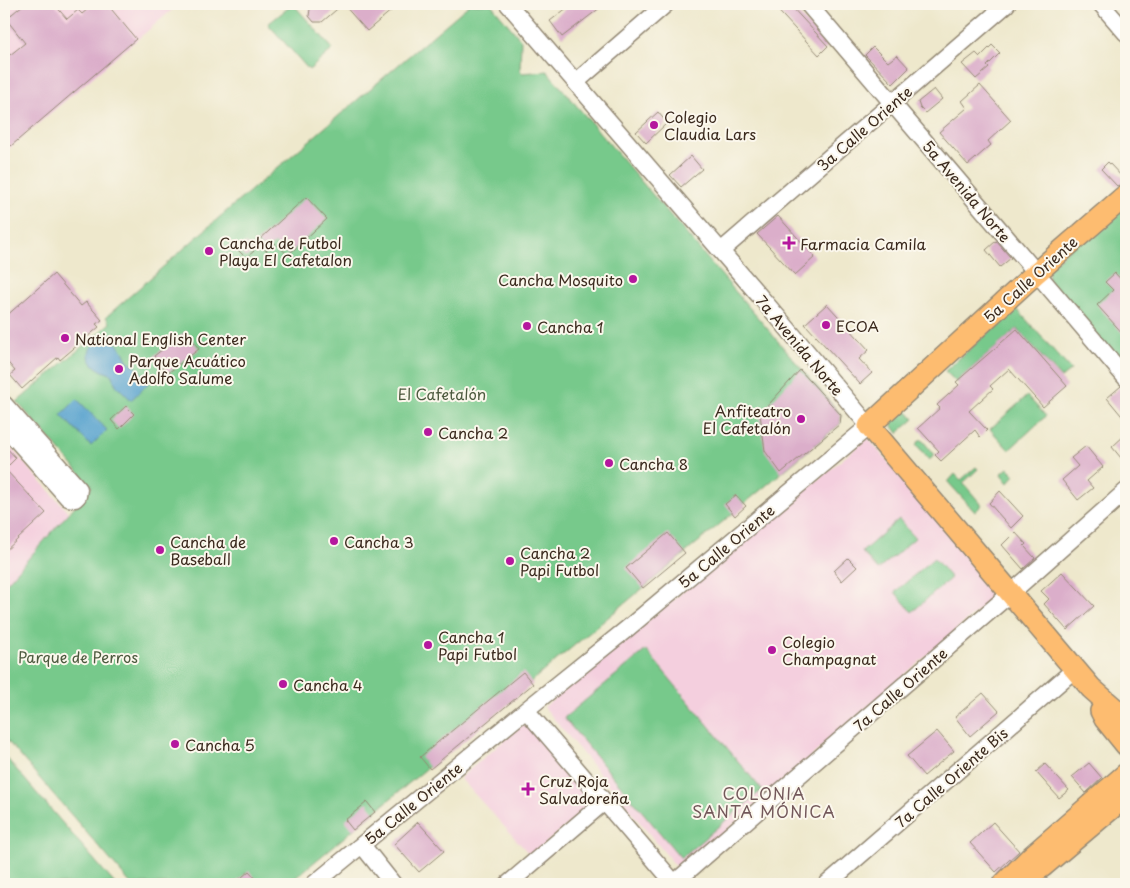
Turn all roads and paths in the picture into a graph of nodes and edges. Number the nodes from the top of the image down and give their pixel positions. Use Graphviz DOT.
graph roads {
  1 [pos="508,4"];
  2 [pos="666,4"];
  3 [pos="808,4"];
  4 [pos="1006,4"];
  5 [pos="1101,4"];
  6 [pos="1126,33"];
  7 [pos="576,82"];
  8 [pos="892,103"];
  9 [pos="1126,195"];
  10 [pos="721,251"];
  11 [pos="1036,273"];
  12 [pos="1126,378"];
  13 [pos="4,404"];
  14 [pos="4,426"];
  15 [pos="869,426"];
  16 [pos="1126,491"];
  17 [pos="1012,593"];
  18 [pos="1074,669"];
  19 [pos="1091,688"];
  20 [pos="526,710"];
  21 [pos="1126,722"];
  22 [pos="1126,745"];
  23 [pos="1126,774"];
  24 [pos="1125,798"];
  25 [pos="604,802"];
  26 [pos="362,845"];
  27 [pos="314,884"];
  28 [pos="393,884"];
  29 [pos="508,884"];
  30 [pos="674,884"];
  31 [pos="828,884"];
  32 [pos="1004,884"];
  33 [pos="1016,884"];
  1 -- 7 [label="street, 7a Avenida Norte"];
  2 -- 7 [label="street"];
  3 -- 8 [label="street, 5a Avenida Norte"];
  4 -- 8 [label="street, 3a Calle Oriente"];
  5 -- 6 [label="street"];
  7 -- 10 [label="street, 7a Avenida Norte"];
  8 -- 10 [label="street, 3a Calle Oriente"];
  8 -- 11 [label="street, 5a Avenida Norte"];
  9 -- 11 [label="main road, 5a Calle Oriente"];
  10 -- 15 [label="street, 7a Avenida Norte"];
  11 -- 12 [label="street, 5a Avenida Norte"];
  11 -- 15 [label="main road, 5a Calle Oriente"];
  13 -- 14 [label="street"];
  15 -- 17 [label="main road, 7a Avenida Norte"];
  15 -- 20 [label="street, 5a Calle Oriente"];
  16 -- 17 [label="street, 7a Calle Oriente"];
  17 -- 18 [label="main road, 7a Avenida Norte"];
  17 -- 30 [label="street, 7a Calle Oriente"];
  18 -- 19 [label="main road, 7a Avenida Norte"];
  18 -- 31 [label="street, 7a Calle Oriente Bis"];
  19 -- 21 [label="main road, 7a Avenida Norte"];
  19 -- 22 [label="main road, 7a Avenida Norte"];
  20 -- 25 [label="street"];
  20 -- 26 [label="street, 5a Calle Oriente"];
  23 -- 32 [label="main road"];
  24 -- 33 [label="main road"];
  25 -- 29 [label="street"];
  25 -- 30 [label="street"];
  26 -- 27 [label="street, 5a Calle Oriente"];
  26 -- 28 [label="street"];
}
